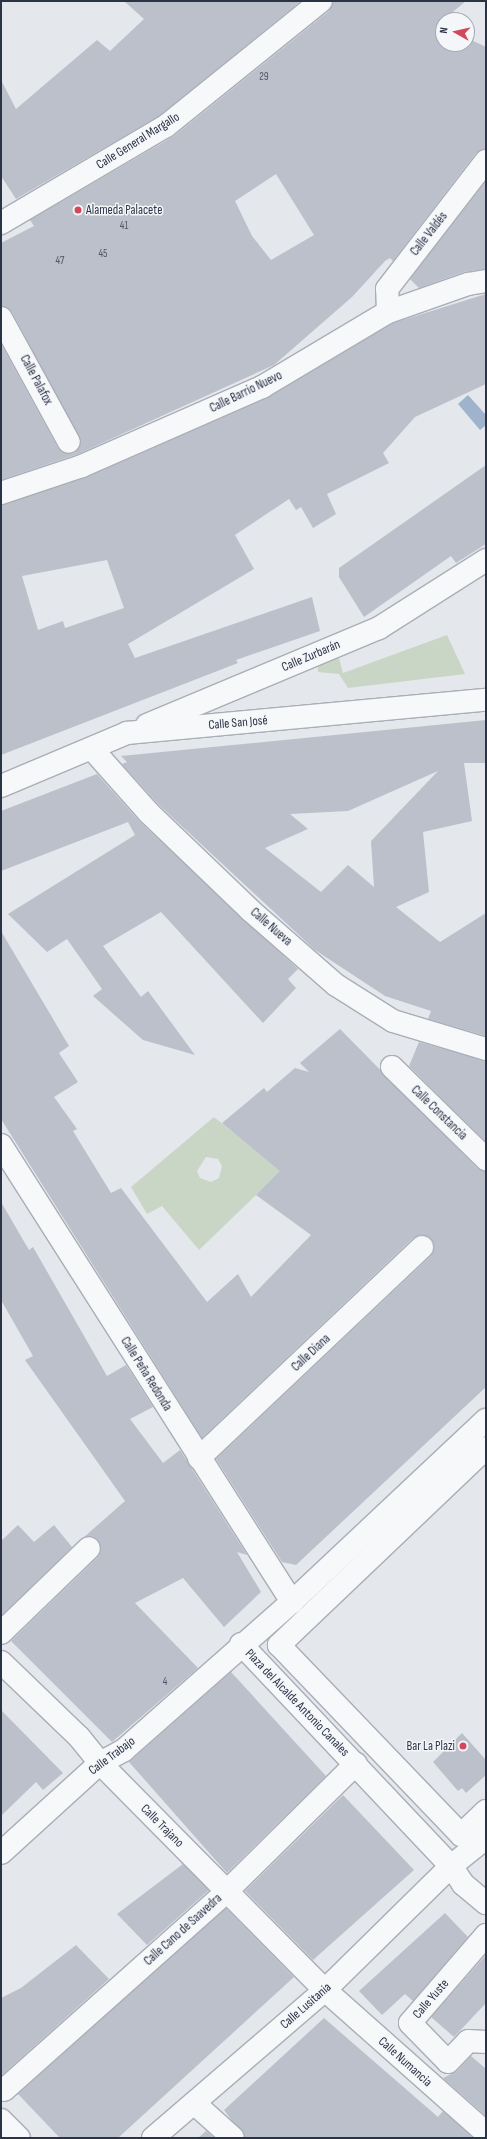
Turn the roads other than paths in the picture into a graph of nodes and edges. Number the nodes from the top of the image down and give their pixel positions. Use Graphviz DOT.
graph roads {
  1 [pos="321,1"];
  2 [pos="486,161"];
  3 [pos="1,223"];
  4 [pos="486,281"];
  5 [pos="388,312"];
  6 [pos="1,318"];
  7 [pos="69,442"];
  8 [pos="1,493"];
  9 [pos="486,560"];
  10 [pos="486,700"];
  11 [pos="127,733"];
  12 [pos="92,750"];
  13 [pos="1,786"];
  14 [pos="486,1048"];
  15 [pos="392,1067"];
  16 [pos="1,1145"];
  17 [pos="486,1159"];
  18 [pos="422,1247"];
  19 [pos="486,1420"];
  20 [pos="486,1448"];
  21 [pos="199,1458"];
  22 [pos="89,1548"];
  23 [pos="292,1602"];
  24 [pos="1,1633"];
  25 [pos="241,1644"];
  26 [pos="1,1662"];
  27 [pos="100,1763"];
  28 [pos="356,1764"];
  29 [pos="486,1811"];
  30 [pos="486,1838"];
  31 [pos="1,1853"];
  32 [pos="451,1866"];
  33 [pos="227,1891"];
  34 [pos="486,1903"];
  35 [pos="486,1935"];
  36 [pos="325,1990"];
  37 [pos="486,2042"];
  38 [pos="4,2090"];
  39 [pos="194,2103"];
  40 [pos="1,2120"];
  41 [pos="486,2133"];
  42 [pos="20,2138"];
  43 [pos="153,2138"];
  44 [pos="233,2138"];
  1 -- 3 [label="street, Calle General Margallo"];
  2 -- 5 [label="street, Calle Valdés"];
  4 -- 5 [label="street, Calle Barrio Nuevo"];
  5 -- 8 [label="street, Calle Barrio Nuevo"];
  6 -- 7 [label="street, Calle Palafox"];
  9 -- 11 [label="street, Calle Zurbarán"];
  10 -- 11 [label="street, Calle San José"];
  11 -- 12 [label="street, Calle San José"];
  12 -- 13 [label="street, Calle San José"];
  12 -- 14 [label="street, Calle Nueva"];
  15 -- 17 [label="street, Calle Constancia"];
  16 -- 21 [label="street, Calle Peña Redonda"];
  18 -- 21 [label="street, Calle Diana"];
  19 -- 23 [label="street, Plaza del Alcalde Antonio Canales"];
  20 -- 29 [label="street, Plaza del Alcalde Antonio Canales"];
  21 -- 23 [label="street, Calle Peña Redonda"];
  22 -- 24 [label="street"];
  23 -- 25 [label="street, Plaza del Alcalde Antonio Canales"];
  25 -- 27 [label="street, Calle Trabajo"];
  25 -- 28 [label="street, Plaza del Alcalde Antonio Canales"];
  26 -- 27 [label="street, Calle Trajano"];
  27 -- 31 [label="street, Calle Trabajo"];
  27 -- 33 [label="street, Calle Trajano"];
  28 -- 32 [label="street, Plaza del Alcalde Antonio Canales"];
  28 -- 33 [label="street, Calle Cano de Saavedra"];
  30 -- 32 [label="street"];
  32 -- 34 [label="street, Plaza del Alcalde Antonio Canales"];
  32 -- 36 [label="street, Calle Lusitania"];
  33 -- 36 [label="street, Calle Trajano"];
  33 -- 38 [label="street, Calle Cano de Saavedra"];
  35 -- 37 [label="street, Calle Yuste"];
  36 -- 39 [label="street, Calle Lusitania"];
  36 -- 41 [label="street, Calle Numancia"];
  39 -- 43 [label="street, Calle Lusitania"];
  39 -- 44 [label="street"];
  40 -- 42 [label="street"];
}
